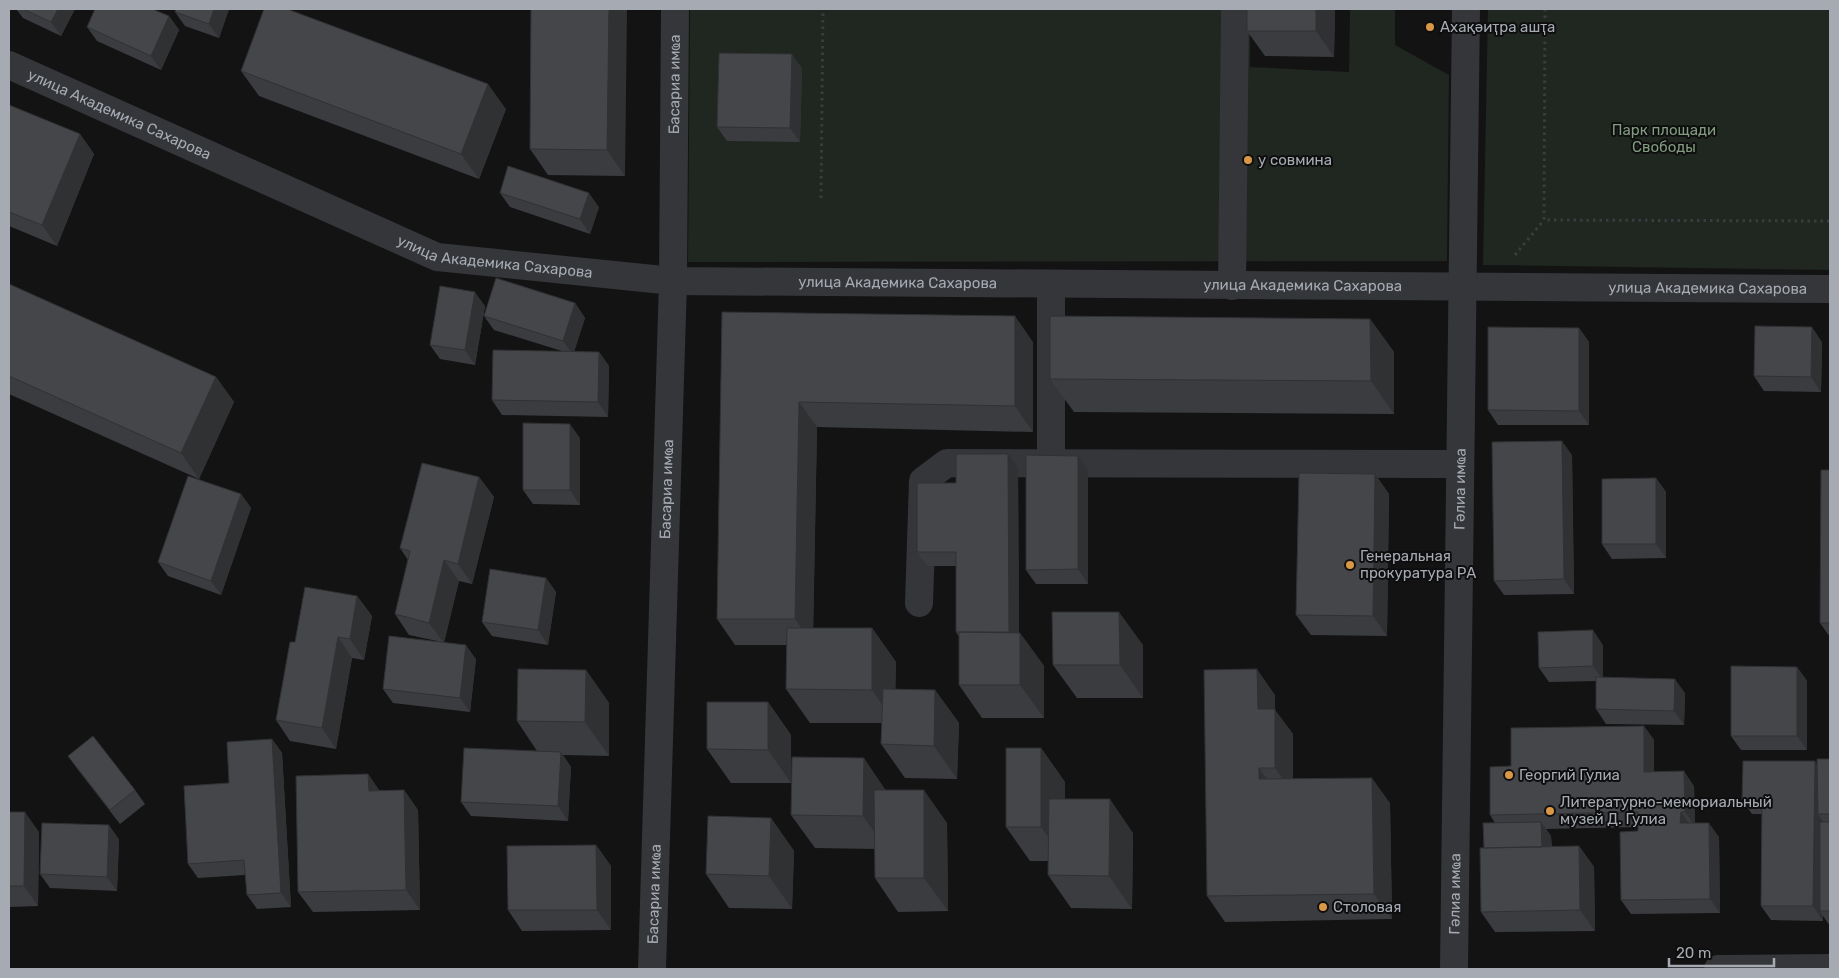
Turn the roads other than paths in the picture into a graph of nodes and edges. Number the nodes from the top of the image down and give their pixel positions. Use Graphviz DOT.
graph roads {
  1 [pos="675,9"];
  2 [pos="1235,9"];
  3 [pos="1466,9"];
  4 [pos="9,65"];
  5 [pos="673,282"];
  6 [pos="1051,284"];
  7 [pos="1232,286"];
  8 [pos="1462,287"];
  9 [pos="1830,289"];
  10 [pos="1051,463"];
  11 [pos="1460,464"];
  12 [pos="919,603"];
  13 [pos="1830,968"];
  14 [pos="652,969"];
  15 [pos="1454,969"];
  16 [pos="1718,969"];
  1 -- 5 [label="street, Басариа имҩа"];
  2 -- 7 [label="street"];
  3 -- 8 [label="street, Гәлиа имҩа"];
  4 -- 5 [label="street, улица Академика Сахарова"];
  5 -- 6 [label="street, улица Академика Сахарова"];
  5 -- 14 [label="street, Басариа имҩа"];
  6 -- 7 [label="street, улица Академика Сахарова"];
  6 -- 10 [label="street"];
  7 -- 8 [label="street, улица Академика Сахарова"];
  8 -- 9 [label="street, улица Академика Сахарова"];
  8 -- 11 [label="street, Гәлиа имҩа"];
  10 -- 11 [label="street"];
  10 -- 12 [label="street"];
  11 -- 15 [label="street, Гәлиа имҩа"];
  13 -- 16 [label="street"];
}
